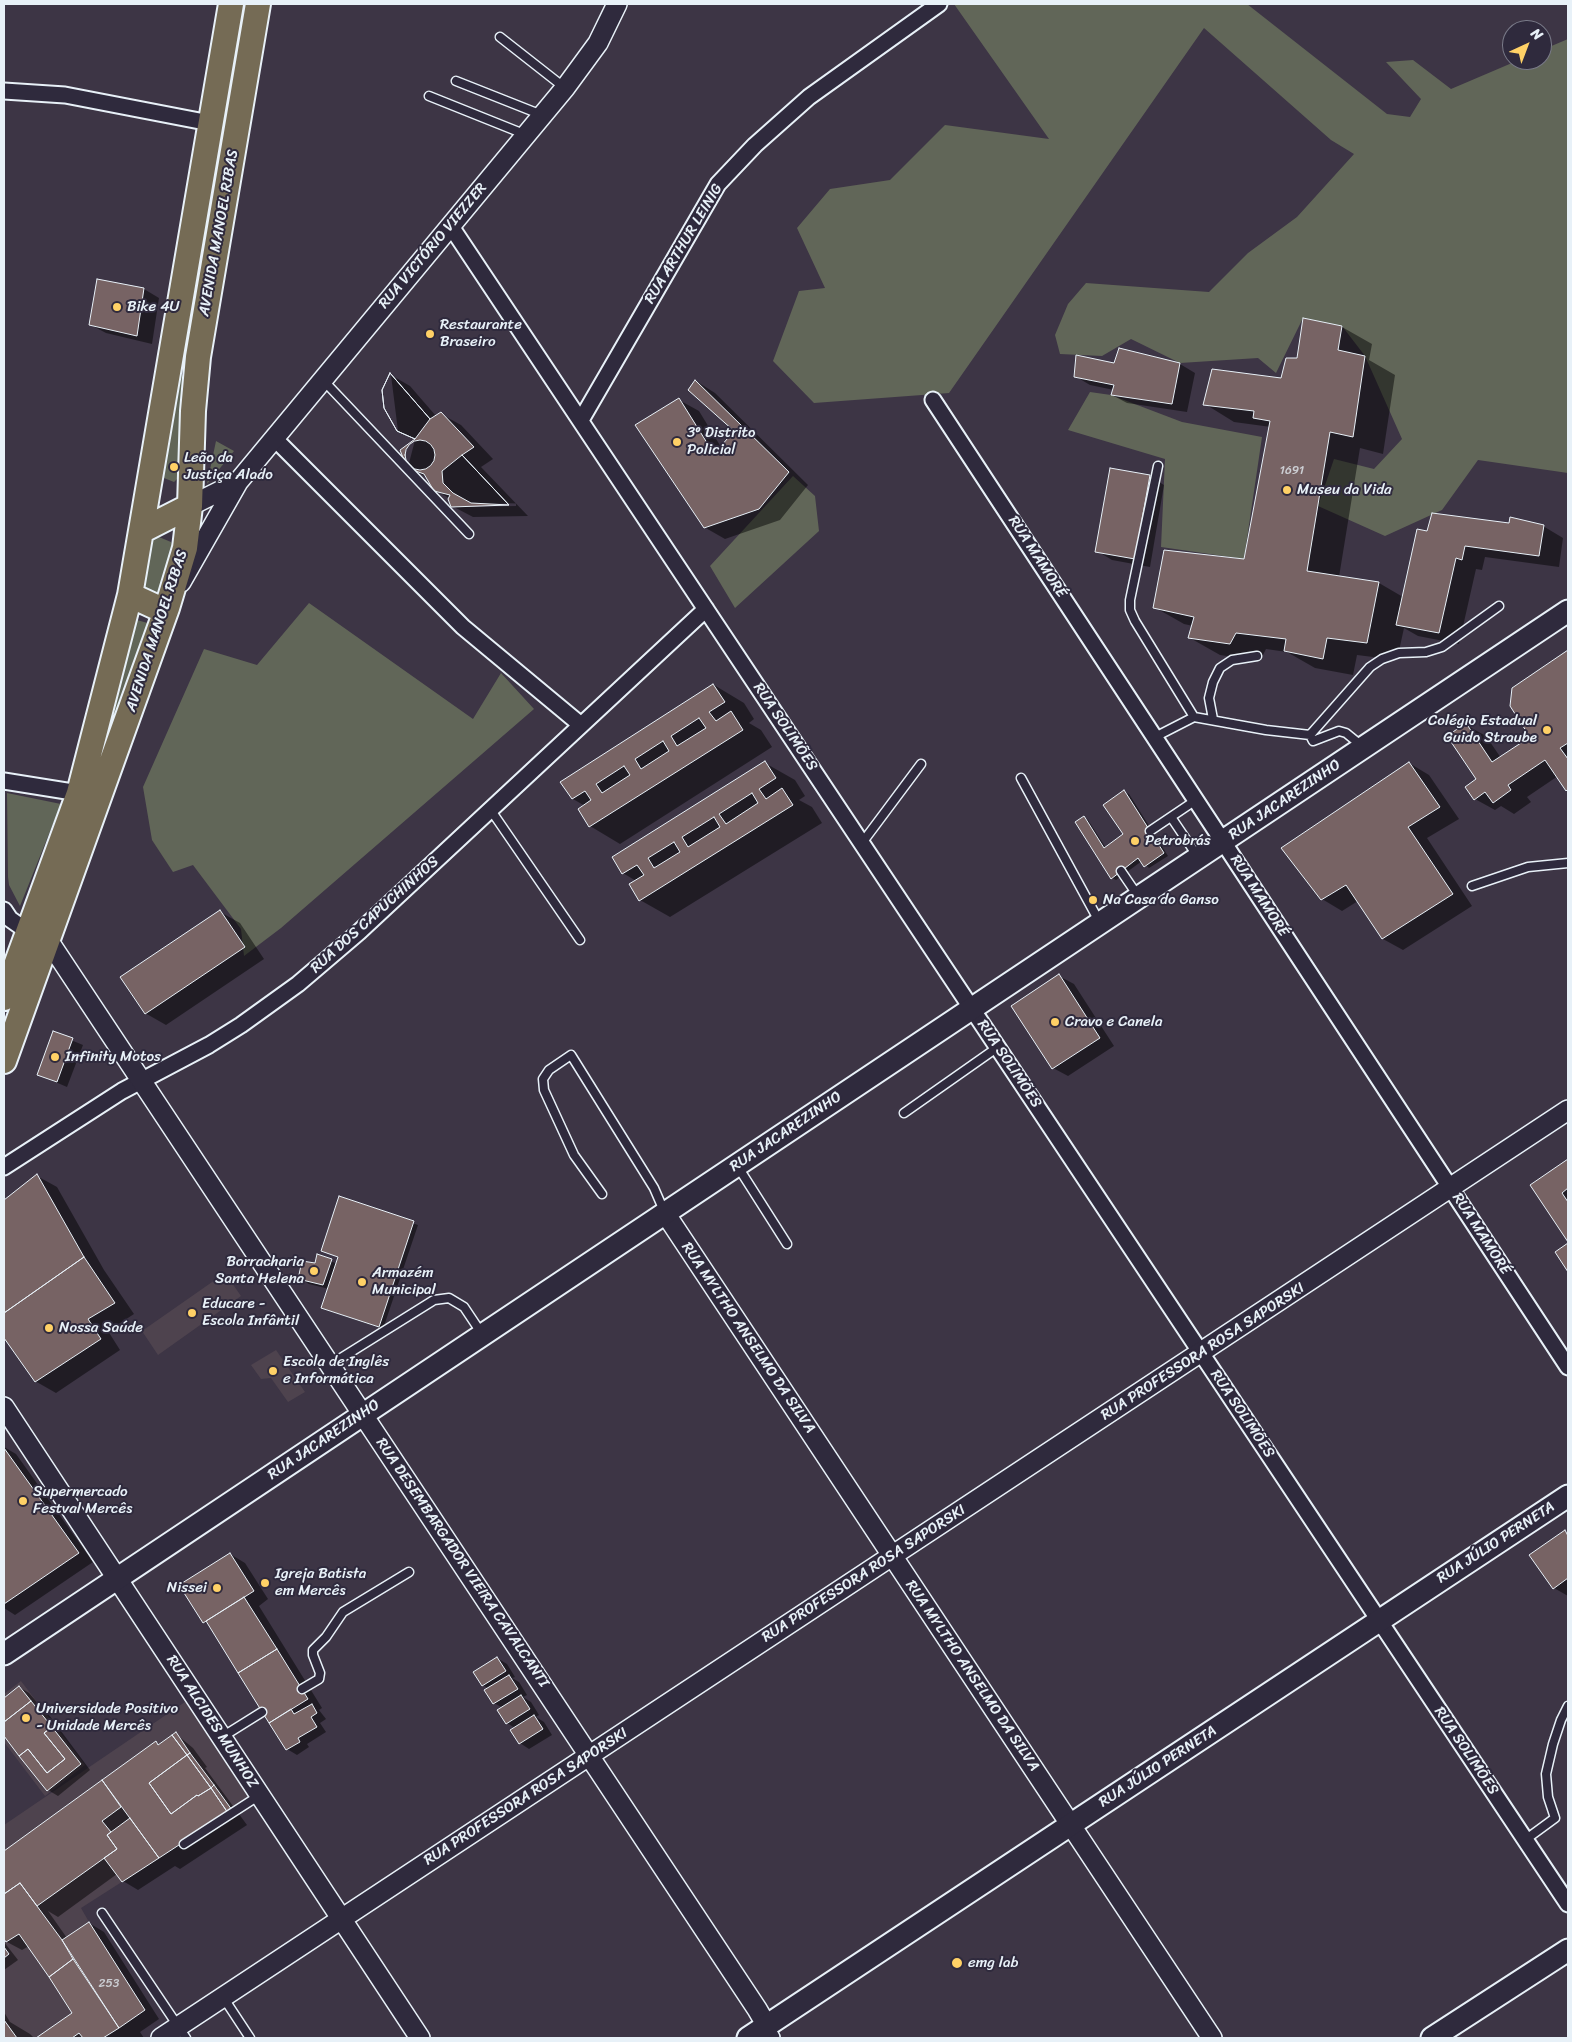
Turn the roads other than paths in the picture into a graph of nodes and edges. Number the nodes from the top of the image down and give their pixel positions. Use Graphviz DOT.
graph roads {
  1 [pos="230,4"];
  2 [pos="258,4"];
  3 [pos="617,4"];
  4 [pos="939,4"];
  5 [pos="500,37"];
  6 [pos="456,81"];
  7 [pos="565,88"];
  8 [pos="4,91"];
  9 [pos="429,96"];
  10 [pos="542,115"];
  11 [pos="210,123"];
  12 [pos="526,135"];
  13 [pos="450,225"];
  14 [pos="322,380"];
  15 [pos="934,400"];
  16 [pos="581,420"];
  17 [pos="274,438"];
  18 [pos="1158,466"];
  19 [pos="238,482"];
  20 [pos="190,506"];
  21 [pos="141,531"];
  22 [pos="469,534"];
  23 [pos="130,595"];
  24 [pos="1499,606"];
  25 [pos="167,608"];
  26 [pos="706,609"];
  27 [pos="1568,611"];
  28 [pos="1258,656"];
  29 [pos="1194,717"];
  30 [pos="1213,719"];
  31 [pos="581,725"];
  32 [pos="1310,735"];
  33 [pos="1155,737"];
  34 [pos="1364,748"];
  35 [pos="921,764"];
  36 [pos="1021,778"];
  37 [pos="4,781"];
  38 [pos="79,794"];
  39 [pos="1196,800"];
  40 [pos="490,810"];
  41 [pos="1171,817"];
  42 [pos="1150,831"];
  43 [pos="1223,841"];
  44 [pos="862,843"];
  45 [pos="1199,857"];
  46 [pos="1568,863"];
  47 [pos="1122,871"];
  48 [pos="1472,886"];
  49 [pos="1139,897"];
  50 [pos="4,910"];
  51 [pos="1100,923"];
  52 [pos="38,936"];
  53 [pos="580,940"];
  54 [pos="4,998"];
  55 [pos="972,1008"];
  56 [pos="998,1047"];
  57 [pos="4,1061"];
  58 [pos="141,1081"];
  59 [pos="1568,1110"];
  60 [pos="904,1113"];
  61 [pos="737,1165"];
  62 [pos="4,1167"];
  63 [pos="1451,1188"];
  64 [pos="602,1194"];
  65 [pos="664,1213"];
  66 [pos="787,1244"];
  67 [pos="483,1334"];
  68 [pos="1201,1352"];
  69 [pos="330,1365"];
  70 [pos="1568,1367"];
  71 [pos="4,1406"];
  72 [pos="363,1414"];
  73 [pos="1568,1496"];
  74 [pos="892,1556"];
  75 [pos="409,1572"];
  76 [pos="117,1578"];
  77 [pos="1380,1620"];
  78 [pos="4,1654"];
  79 [pos="302,1689"];
  80 [pos="1568,1706"];
  81 [pos="262,1712"];
  82 [pos="222,1737"];
  83 [pos="589,1756"];
  84 [pos="260,1795"];
  85 [pos="1071,1824"];
  86 [pos="1526,1840"];
  87 [pos="184,1844"];
  88 [pos="1568,1904"];
  89 [pos="102,1913"];
  90 [pos="342,1919"];
  91 [pos="1568,1950"];
  92 [pos="223,1997"];
  93 [pos="182,2033"];
  94 [pos="760,2035"];
  95 [pos="161,2038"];
  96 [pos="250,2038"];
  97 [pos="420,2038"];
  98 [pos="1212,2038"];
  99 [pos="1432,2038"];
  1 -- 11 [label="main road, AVENIDA MANOEL RIBAS"];
  2 -- 20 [label="main road, AVENIDA MANOEL RIBAS"];
  3 -- 7 [label="street, RUA VICTÓRIO VIEZZER"];
  4 -- 16 [label="street, RUA ARTHUR LEINIG"];
  5 -- 7 [label="lane"];
  6 -- 10 [label="lane"];
  7 -- 10 [label="street, RUA VICTÓRIO VIEZZER"];
  8 -- 11 [label="street"];
  9 -- 12 [label="lane"];
  10 -- 12 [label="street, RUA VICTÓRIO VIEZZER"];
  11 -- 21 [label="main road, AVENIDA MANOEL RIBAS"];
  12 -- 13 [label="street, RUA VICTÓRIO VIEZZER"];
  13 -- 14 [label="street, RUA VICTÓRIO VIEZZER"];
  13 -- 16 [label="street, RUA SOLIMÕES"];
  14 -- 17 [label="street, RUA VICTÓRIO VIEZZER"];
  14 -- 22 [label="lane"];
  15 -- 33 [label="street, RUA MAMORÉ"];
  16 -- 26 [label="street, RUA SOLIMÕES"];
  17 -- 19 [label="street, RUA VICTÓRIO VIEZZER"];
  17 -- 31 [label="street"];
  18 -- 29 [label="lane"];
  19 -- 20 [label="street, RUA VICTÓRIO VIEZZER"];
  19 -- 25 [label="street, RUA VICTÓRIO VIEZZER"];
  20 -- 21 [label="main road"];
  20 -- 25 [label="main road, AVENIDA MANOEL RIBAS"];
  21 -- 23 [label="main road, AVENIDA MANOEL RIBAS"];
  23 -- 25 [label="main road"];
  23 -- 38 [label="main road, AVENIDA MANOEL RIBAS"];
  24 -- 32 [label="lane"];
  25 -- 52 [label="main road, AVENIDA MANOEL RIBAS"];
  26 -- 31 [label="street, RUA DOS CAPUCHINHOS"];
  26 -- 44 [label="street, RUA SOLIMÕES"];
  27 -- 34 [label="main road, RUA JACAREZINHO"];
  28 -- 30 [label="lane"];
  29 -- 30 [label="lane"];
  29 -- 33 [label="lane"];
  30 -- 32 [label="lane"];
  31 -- 40 [label="street, RUA DOS CAPUCHINHOS"];
  32 -- 34 [label="lane"];
  33 -- 39 [label="street, RUA MAMORÉ"];
  34 -- 43 [label="main road, RUA JACAREZINHO"];
  35 -- 44 [label="lane"];
  36 -- 51 [label="lane"];
  37 -- 38 [label="street"];
  38 -- 52 [label="main road, AVENIDA MANOEL RIBAS"];
  39 -- 41 [label="lane"];
  39 -- 43 [label="street, RUA MAMORÉ"];
  40 -- 53 [label="lane"];
  40 -- 58 [label="street, RUA DOS CAPUCHINHOS"];
  41 -- 42 [label="lane"];
  41 -- 45 [label="lane"];
  43 -- 45 [label="main road, RUA JACAREZINHO"];
  43 -- 63 [label="street, RUA MAMORÉ"];
  44 -- 55 [label="street, RUA SOLIMÕES"];
  45 -- 49 [label="main road, RUA JACAREZINHO"];
  46 -- 48 [label="lane"];
  47 -- 49 [label="lane"];
  49 -- 51 [label="main road, RUA JACAREZINHO"];
  50 -- 52 [label="street"];
  51 -- 55 [label="main road, RUA JACAREZINHO"];
  52 -- 54 [label="main road, AVENIDA MANOEL RIBAS"];
  52 -- 57 [label="main road, AVENIDA MANOEL RIBAS"];
  52 -- 58 [label="street, RUA DESEMBARGADOR VIEIRA CAVALCANTI"];
  55 -- 56 [label="street, RUA SOLIMÕES"];
  55 -- 61 [label="main road, RUA JACAREZINHO"];
  56 -- 60 [label="lane"];
  56 -- 68 [label="street, RUA SOLIMÕES"];
  58 -- 62 [label="street, RUA DOS CAPUCHINHOS"];
  58 -- 69 [label="street, RUA DESEMBARGADOR VIEIRA CAVALCANTI"];
  59 -- 63 [label="street, RUA PROFESSORA ROSA SAPORSKI"];
  61 -- 65 [label="main road, RUA JACAREZINHO"];
  61 -- 66 [label="lane"];
  63 -- 68 [label="street, RUA PROFESSORA ROSA SAPORSKI"];
  63 -- 70 [label="street, RUA MAMORÉ"];
  64 -- 65 [label="lane"];
  65 -- 67 [label="main road, RUA JACAREZINHO"];
  65 -- 74 [label="street, RUA MYLTHO ANSELMO DA SILVA"];
  67 -- 69 [label="lane"];
  67 -- 72 [label="main road, RUA JACAREZINHO"];
  68 -- 74 [label="street, RUA PROFESSORA ROSA SAPORSKI"];
  68 -- 77 [label="street, RUA SOLIMÕES"];
  69 -- 72 [label="street, RUA DESEMBARGADOR VIEIRA CAVALCANTI"];
  71 -- 76 [label="street, RUA ALCIDES MUNHOZ"];
  72 -- 76 [label="main road, RUA JACAREZINHO"];
  72 -- 83 [label="street, RUA DESEMBARGADOR VIEIRA CAVALCANTI"];
  73 -- 77 [label="main road, RUA JÚLIO PERNETA"];
  74 -- 83 [label="street, RUA PROFESSORA ROSA SAPORSKI"];
  74 -- 85 [label="street, RUA MYLTHO ANSELMO DA SILVA"];
  75 -- 79 [label="lane"];
  76 -- 78 [label="main road, RUA JACAREZINHO"];
  76 -- 82 [label="street, RUA ALCIDES MUNHOZ"];
  77 -- 85 [label="main road, RUA JÚLIO PERNETA"];
  77 -- 86 [label="street, RUA SOLIMÕES"];
  80 -- 86 [label="lane"];
  81 -- 82 [label="lane"];
  82 -- 84 [label="street, RUA ALCIDES MUNHOZ"];
  83 -- 90 [label="street, RUA PROFESSORA ROSA SAPORSKI"];
  83 -- 94 [label="street, RUA DESEMBARGADOR VIEIRA CAVALCANTI"];
  84 -- 87 [label="lane"];
  84 -- 90 [label="street, RUA ALCIDES MUNHOZ"];
  85 -- 94 [label="main road, RUA JÚLIO PERNETA"];
  85 -- 98 [label="street, RUA MYLTHO ANSELMO DA SILVA"];
  86 -- 88 [label="street, RUA SOLIMÕES"];
  89 -- 93 [label="lane"];
  90 -- 92 [label="street, RUA PROFESSORA ROSA SAPORSKI"];
  90 -- 97 [label="street, RUA ALCIDES MUNHOZ"];
  91 -- 99 [label="main road"];
  92 -- 93 [label="street, RUA PROFESSORA ROSA SAPORSKI"];
  92 -- 96 [label="lane"];
  93 -- 95 [label="street, RUA PROFESSORA ROSA SAPORSKI"];
}
